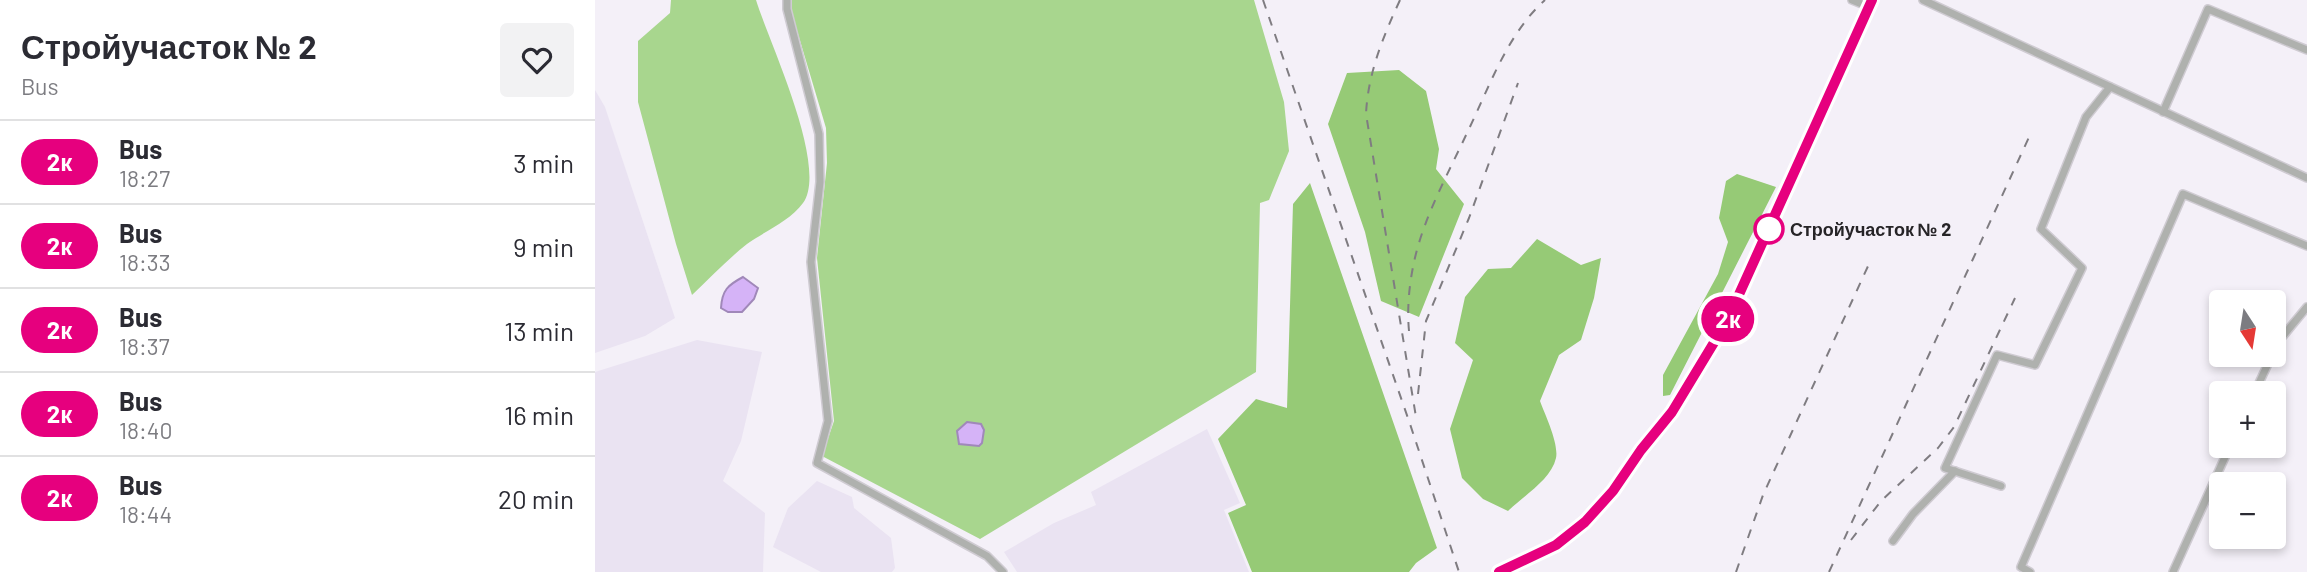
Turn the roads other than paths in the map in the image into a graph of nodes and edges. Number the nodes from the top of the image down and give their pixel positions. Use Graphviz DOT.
graph roads {
  1 [pos="786,0"];
  2 [pos="1852,0"];
  3 [pos="1923,0"];
  4 [pos="1871,4"];
  5 [pos="2307,50"];
  6 [pos="2110,87"];
  7 [pos="2163,112"];
  8 [pos="2307,178"];
  9 [pos="2307,246"];
  10 [pos="2307,307"];
  11 [pos="2286,332"];
  12 [pos="2225,458"];
  13 [pos="1955,471"];
  14 [pos="2001,486"];
  15 [pos="1893,541"];
  16 [pos="1003,572"];
  17 [pos="1499,572"];
  18 [pos="2030,572"];
  19 [pos="2173,572"];
  1 -- 16 [label="street"];
  2 -- 4 [label="street"];
  3 -- 6 [label="street"];
  4 -- 17 [label="main road"];
  5 -- 7 [label="street"];
  6 -- 7 [label="street"];
  6 -- 13 [label="street"];
  7 -- 8 [label="street"];
  9 -- 18 [label="street"];
  10 -- 11 [label="street"];
  12 -- 19 [label="street"];
  13 -- 14 [label="street"];
  13 -- 15 [label="street"];
}
